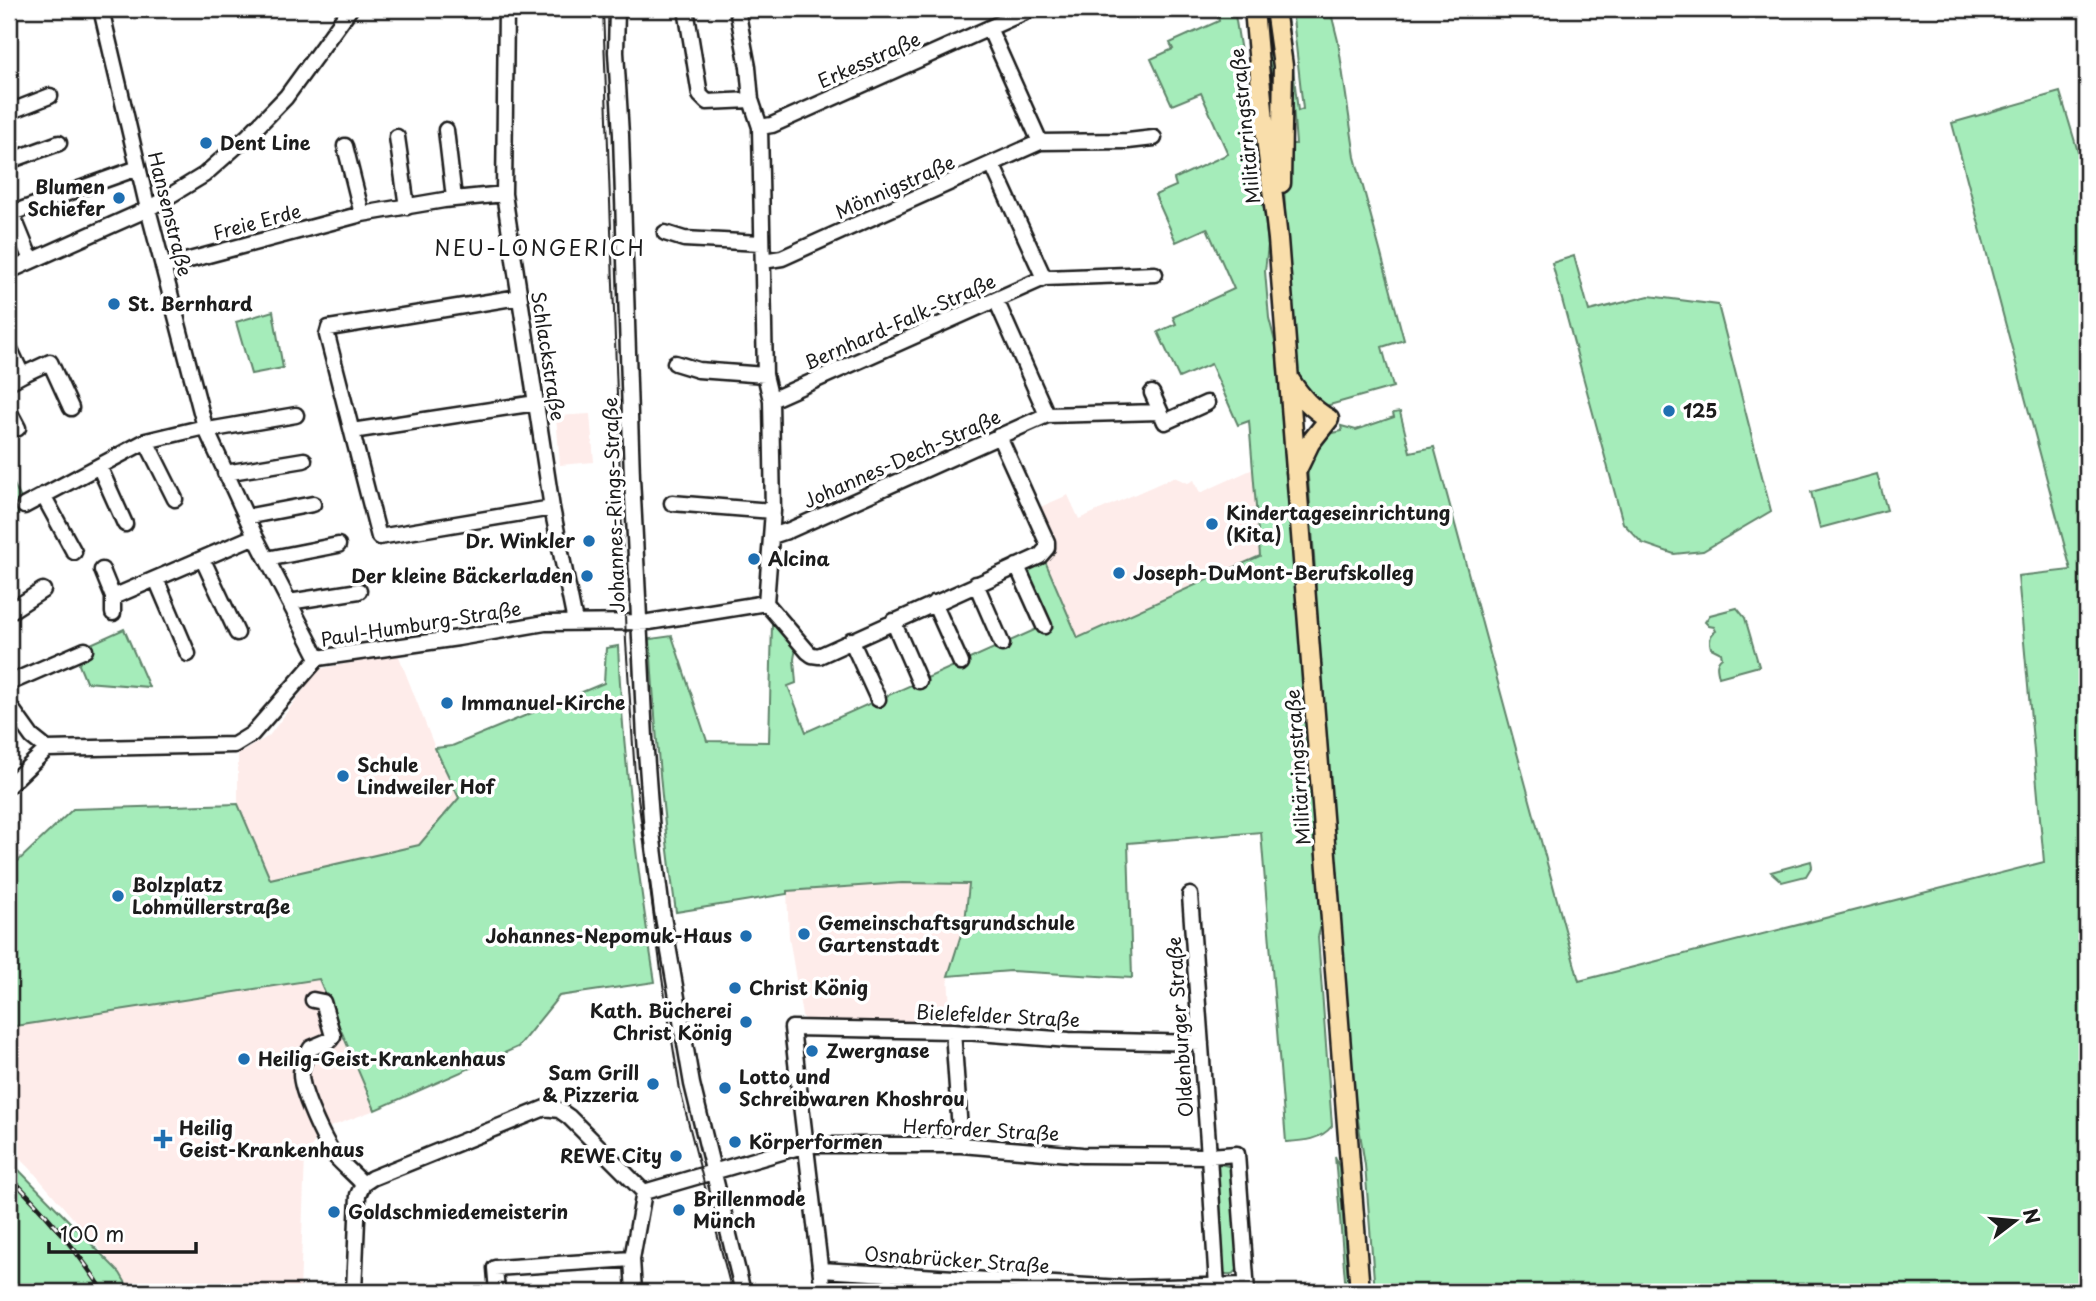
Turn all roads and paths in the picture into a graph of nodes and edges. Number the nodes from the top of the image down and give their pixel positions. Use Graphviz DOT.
graph roads {
  1 [pos="101,9"];
  2 [pos="350,9"];
  3 [pos="506,9"];
  4 [pos="617,9"];
  5 [pos="686,9"];
  6 [pos="737,9"];
  7 [pos="1032,9"];
  8 [pos="1241,9"];
  9 [pos="1254,9"];
  10 [pos="1275,9"];
  11 [pos="989,28"];
  12 [pos="1259,60"];
  13 [pos="50,96"];
  14 [pos="751,100"];
  15 [pos="9,112"];
  16 [pos="1283,120"];
  17 [pos="1264,121"];
  18 [pos="761,127"];
  19 [pos="446,130"];
  20 [pos="397,137"];
  21 [pos="1154,138"];
  22 [pos="59,142"];
  23 [pos="1041,142"];
  24 [pos="345,146"];
  25 [pos="9,161"];
  26 [pos="992,164"];
  27 [pos="138,168"];
  28 [pos="504,194"];
  29 [pos="454,198"];
  30 [pos="407,206"];
  31 [pos="148,209"];
  32 [pos="10,210"];
  33 [pos="362,214"];
  34 [pos="665,233"];
  35 [pos="1278,239"];
  36 [pos="761,243"];
  37 [pos="31,260"];
  38 [pos="763,261"];
  39 [pos="163,267"];
  40 [pos="9,271"];
  41 [pos="1155,274"];
  42 [pos="1044,278"];
  43 [pos="519,297"];
  44 [pos="996,300"];
  45 [pos="9,347"];
  46 [pos="675,363"];
  47 [pos="22,375"];
  48 [pos="765,375"];
  49 [pos="1289,378"];
  50 [pos="9,383"];
  51 [pos="1152,393"];
  52 [pos="771,400"];
  53 [pos="536,403"];
  54 [pos="1207,403"];
  55 [pos="71,408"];
  56 [pos="9,411"];
  57 [pos="1160,412"];
  58 [pos="296,415"];
  59 [pos="1047,415"];
  60 [pos="205,427"];
  61 [pos="18,428"];
  62 [pos="352,431"];
  63 [pos="999,436"];
  64 [pos="146,441"];
  65 [pos="304,460"];
  66 [pos="99,466"];
  67 [pos="1296,472"];
  68 [pos="225,473"];
  69 [pos="43,495"];
  70 [pos="174,499"];
  71 [pos="672,503"];
  72 [pos="313,504"];
  73 [pos="24,506"];
  74 [pos="552,508"];
  75 [pos="773,511"];
  76 [pos="246,517"];
  77 [pos="125,524"];
  78 [pos="255,536"];
  79 [pos="772,536"];
  80 [pos="338,545"];
  81 [pos="74,552"];
  82 [pos="267,559"];
  83 [pos="202,560"];
  84 [pos="1017,566"];
  85 [pos="102,570"];
  86 [pos="156,579"];
  87 [pos="976,584"];
  88 [pos="43,590"];
  89 [pos="359,591"];
  90 [pos="113,597"];
  91 [pos="289,602"];
  92 [pos="766,603"];
  93 [pos="934,603"];
  94 [pos="9,612"];
  95 [pos="113,613"];
  96 [pos="892,621"];
  97 [pos="575,622"];
  98 [pos="639,622"];
  99 [pos="1044,626"];
  100 [pos="237,633"];
  101 [pos="851,640"];
  102 [pos="1002,644"];
  103 [pos="85,650"];
  104 [pos="188,654"];
  105 [pos="318,658"];
  106 [pos="961,663"];
  107 [pos="919,681"];
  108 [pos="9,683"];
  109 [pos="878,699"];
  110 [pos="9,705"];
  111 [pos="47,748"];
  112 [pos="9,785"];
  113 [pos="1189,895"];
  114 [pos="313,1000"];
  115 [pos="953,1031"];
  116 [pos="1201,1043"];
  117 [pos="806,1145"];
  118 [pos="961,1145"];
  119 [pos="1209,1156"];
  120 [pos="714,1171"];
  121 [pos="363,1184"];
  122 [pos="644,1192"];
  123 [pos="632,1259"];
  124 [pos="821,1270"];
  125 [pos="1217,1286"];
  126 [pos="1247,1289"];
  127 [pos="354,1292"];
  128 [pos="497,1292"];
  129 [pos="634,1292"];
  130 [pos="743,1292"];
  131 [pos="823,1292"];
  132 [pos="1360,1292"];
  1 -- 27 [label="street, Hansenstraße"];
  2 -- 31 [label="street"];
  3 -- 28 [label="street, Schlackstraße"];
  4 -- 98 [label="street, Johannes-Rings-Straße"];
  5 -- 14 [label="street"];
  6 -- 14 [label="street"];
  7 -- 11 [label="street, Erkesstraße"];
  8 -- 12 [label="main road"];
  9 -- 12 [label="main road, Militärringstraße"];
  10 -- 16 [label="main road, Militärringstraße"];
  11 -- 18 [label="street, Erkesstraße"];
  11 -- 23 [label="street"];
  12 -- 17 [label="main road, Militärringstraße"];
  13 -- 15 [label="street"];
  14 -- 18 [label="street"];
  16 -- 17 [label="main road"];
  16 -- 35 [label="main road, Militärringstraße"];
  17 -- 35 [label="main road, Militärringstraße"];
  18 -- 36 [label="street"];
  19 -- 29 [label="street"];
  20 -- 30 [label="street"];
  21 -- 23 [label="street, Mönnigstraße"];
  22 -- 25 [label="street"];
  23 -- 26 [label="street, Mönnigstraße"];
  24 -- 33 [label="street"];
  26 -- 38 [label="street, Mönnigstraße"];
  26 -- 42 [label="street"];
  27 -- 31 [label="street, Hansenstraße"];
  27 -- 32 [label="street"];
  28 -- 29 [label="street, Freie Erde"];
  28 -- 43 [label="street, Schlackstraße"];
  29 -- 30 [label="street, Freie Erde"];
  30 -- 33 [label="street, Freie Erde"];
  31 -- 37 [label="street"];
  31 -- 39 [label="street, Hansenstraße"];
  32 -- 37 [label="street"];
  33 -- 39 [label="street, Freie Erde"];
  34 -- 36 [label="street"];
  35 -- 49 [label="main road, Militärringstraße"];
  36 -- 38 [label="street"];
  37 -- 40 [label="street"];
  38 -- 48 [label="street"];
  39 -- 60 [label="street, Hansenstraße"];
  41 -- 42 [label="street, Bernhard-Falk-Straße"];
  42 -- 44 [label="street, Bernhard-Falk-Straße"];
  43 -- 53 [label="street, Schlackstraße"];
  43 -- 62 [label="street"];
  44 -- 52 [label="street, Bernhard-Falk-Straße"];
  44 -- 59 [label="street"];
  45 -- 47 [label="street"];
  46 -- 48 [label="street"];
  47 -- 50 [label="street"];
  47 -- 55 [label="street"];
  48 -- 52 [label="street"];
  49 -- 67 [label="main road, Militärringstraße"];
  49 -- 67 [label="main road"];
  51 -- 57 [label="street"];
  52 -- 75 [label="street"];
  53 -- 62 [label="street"];
  53 -- 74 [label="street, Schlackstraße"];
  54 -- 57 [label="street, Johannes-Dech-Straße"];
  56 -- 61 [label="street"];
  57 -- 59 [label="street, Johannes-Dech-Straße"];
  58 -- 60 [label="street"];
  59 -- 63 [label="street, Johannes-Dech-Straße"];
  60 -- 64 [label="street"];
  60 -- 68 [label="street, Hansenstraße"];
  62 -- 74 [label="street"];
  63 -- 79 [label="street, Johannes-Dech-Straße"];
  63 -- 84 [label="street"];
  64 -- 66 [label="street"];
  64 -- 70 [label="street"];
  65 -- 68 [label="street"];
  66 -- 69 [label="street"];
  66 -- 77 [label="street"];
  67 -- 132 [label="main road, Militärringstraße"];
  68 -- 76 [label="street, Hansenstraße"];
  69 -- 73 [label="street"];
  69 -- 81 [label="street"];
  71 -- 75 [label="street"];
  72 -- 76 [label="street"];
  74 -- 97 [label="street, Schlackstraße"];
  75 -- 79 [label="street"];
  76 -- 78 [label="street, Hansenstraße"];
  78 -- 82 [label="street, Hansenstraße"];
  78 -- 83 [label="street"];
  79 -- 92 [label="street"];
  80 -- 82 [label="street"];
  82 -- 91 [label="street, Hansenstraße"];
  83 -- 86 [label="street"];
  83 -- 100 [label="street"];
  84 -- 87 [label="street"];
  84 -- 99 [label="street"];
  85 -- 90 [label="street"];
  86 -- 90 [label="street"];
  86 -- 104 [label="street"];
  87 -- 93 [label="street"];
  87 -- 102 [label="street"];
  88 -- 94 [label="street"];
  89 -- 91 [label="street"];
  90 -- 95 [label="street"];
  91 -- 105 [label="street, Hansenstraße"];
  92 -- 98 [label="street, Paul-Humburg-Straße"];
  92 -- 101 [label="street"];
  93 -- 96 [label="street"];
  93 -- 106 [label="street"];
  96 -- 101 [label="street"];
  96 -- 107 [label="street"];
  97 -- 98 [label="street, Paul-Humburg-Straße"];
  97 -- 105 [label="street, Paul-Humburg-Straße"];
  98 -- 120 [label="street, Johannes-Rings-Straße"];
  101 -- 109 [label="street"];
  103 -- 108 [label="street"];
  105 -- 111 [label="street, Paul-Humburg-Straße"];
  110 -- 111 [label="street"];
  111 -- 112 [label="street"];
  113 -- 116 [label="street, Oldenburger Straße"];
  114 -- 121 [label="street"];
  115 -- 116 [label="street, Bielefelder Straße"];
  115 -- 117 [label="street, Bielefelder Straße"];
  115 -- 118 [label="street"];
  116 -- 119 [label="street, Oldenburger Straße"];
  117 -- 118 [label="street, Herforder Straße"];
  117 -- 120 [label="street, Herforder Straße"];
  117 -- 124 [label="street"];
  118 -- 119 [label="street, Herforder Straße"];
  119 -- 125 [label="street, Oldenburger Straße"];
  119 -- 126 [label="street"];
  120 -- 122 [label="street, Herforder Straße"];
  120 -- 130 [label="street, Johannes-Rings-Straße"];
  121 -- 122 [label="street"];
  121 -- 127 [label="street"];
  122 -- 123 [label="street"];
  123 -- 128 [label="street"];
  123 -- 129 [label="street"];
  124 -- 125 [label="street, Osnabrücker Straße"];
  124 -- 131 [label="street"];
  125 -- 126 [label="street"];
}
